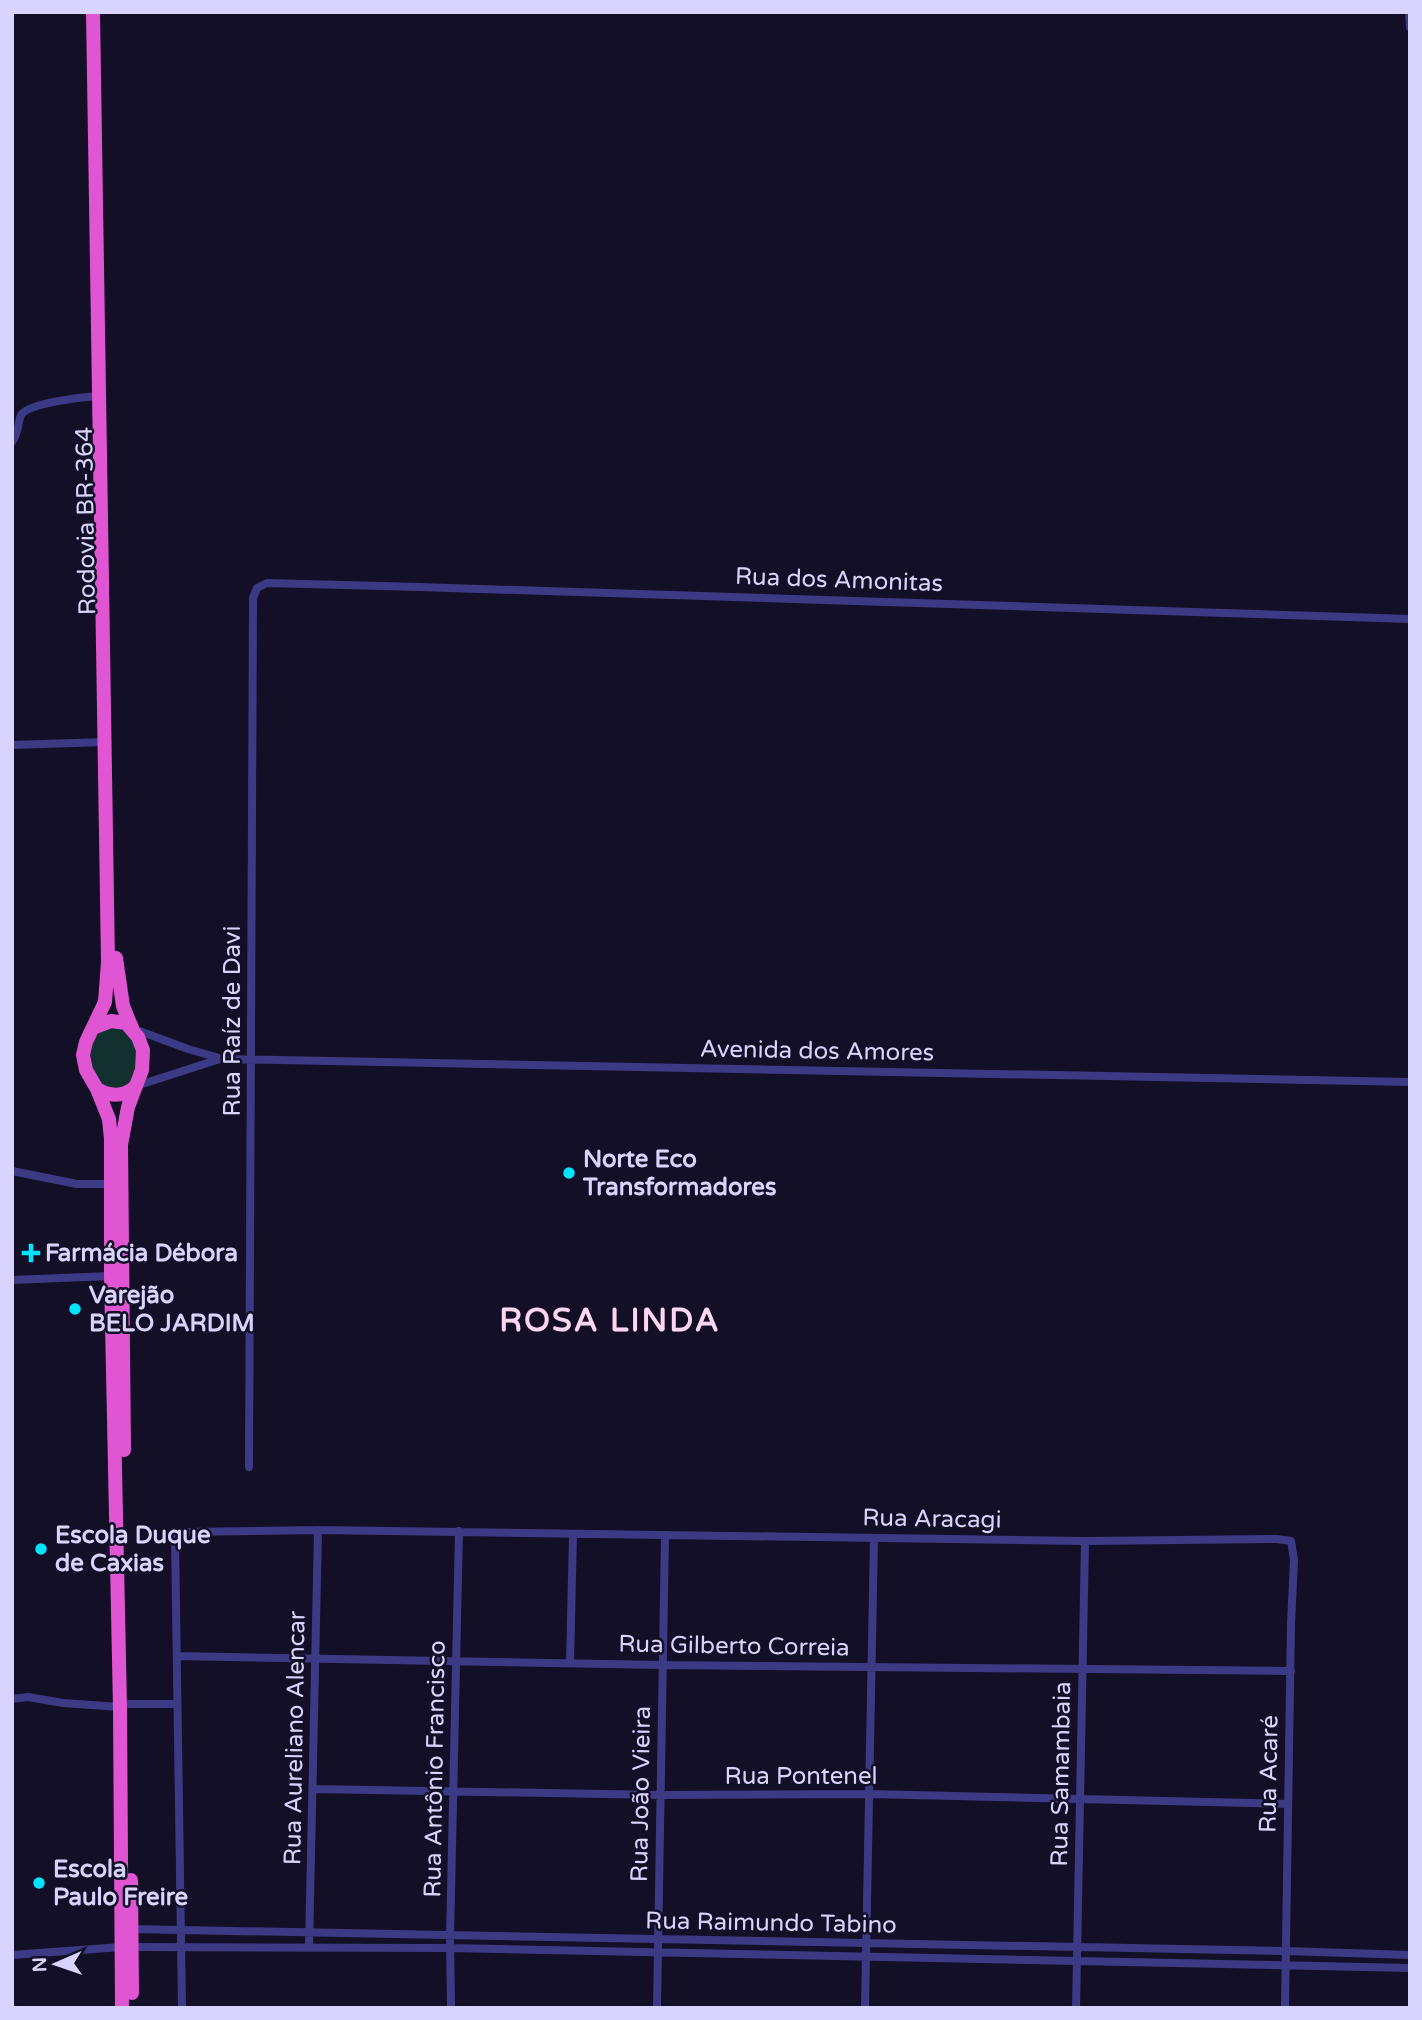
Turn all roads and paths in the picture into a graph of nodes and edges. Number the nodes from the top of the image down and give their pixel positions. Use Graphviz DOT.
graph roads {
  1 [pos="93,12"];
  2 [pos="101,12"];
  3 [pos="1409,12"];
  4 [pos="1410,27"];
  5 [pos="98,396"];
  6 [pos="12,442"];
  7 [pos="267,583"];
  8 [pos="1410,619"];
  9 [pos="106,743"];
  10 [pos="12,745"];
  11 [pos="93,1028"];
  12 [pos="131,1028"];
  13 [pos="223,1059"];
  14 [pos="252,1059"];
  15 [pos="1410,1083"];
  16 [pos="136,1086"];
  17 [pos="97,1089"];
  18 [pos="12,1171"];
  19 [pos="111,1184"];
  20 [pos="111,1276"];
  21 [pos="12,1280"];
  22 [pos="248,1467"];
  23 [pos="318,1530"];
  24 [pos="459,1531"];
  25 [pos="573,1534"];
  26 [pos="665,1535"];
  27 [pos="874,1538"];
  28 [pos="1085,1541"];
  29 [pos="1291,1541"];
  30 [pos="177,1656"];
  31 [pos="316,1659"];
  32 [pos="458,1661"];
  33 [pos="570,1663"];
  34 [pos="663,1665"];
  35 [pos="872,1666"];
  36 [pos="1081,1668"];
  37 [pos="1291,1671"];
  38 [pos="12,1699"];
  39 [pos="176,1704"];
  40 [pos="124,1706"];
  41 [pos="314,1789"];
  42 [pos="454,1791"];
  43 [pos="869,1794"];
  44 [pos="660,1795"];
  45 [pos="1080,1801"];
  46 [pos="1288,1804"];
  47 [pos="131,1929"];
  48 [pos="181,1930"];
  49 [pos="309,1933"];
  50 [pos="450,1937"];
  51 [pos="541,1938"];
  52 [pos="657,1940"];
  53 [pos="866,1944"];
  54 [pos="126,1947"];
  55 [pos="181,1947"];
  56 [pos="1041,1947"];
  57 [pos="1078,1947"];
  58 [pos="309,1948"];
  59 [pos="450,1948"];
  60 [pos="541,1950"];
  61 [pos="1285,1951"];
  62 [pos="658,1952"];
  63 [pos="12,1955"];
  64 [pos="1410,1955"];
  65 [pos="865,1957"];
  66 [pos="1042,1962"];
  67 [pos="1077,1962"];
  68 [pos="1284,1964"];
  69 [pos="1410,1968"];
  70 [pos="122,2008"];
  71 [pos="132,2008"];
  72 [pos="182,2008"];
  73 [pos="452,2008"];
  74 [pos="657,2008"];
  75 [pos="865,2008"];
  76 [pos="1076,2008"];
  77 [pos="1285,2008"];
  1 -- 5 [label="highway"];
  2 -- 12 [label="highway, Rodovia BR-364"];
  3 -- 4 [label="street"];
  5 -- 6 [label="street"];
  5 -- 9 [label="highway"];
  7 -- 8 [label="street, Rua dos Amonitas"];
  7 -- 14 [label="street, Rua Raíz de Davi"];
  9 -- 10 [label="street"];
  9 -- 11 [label="highway"];
  11 -- 12 [label="highway"];
  11 -- 17 [label="highway"];
  12 -- 13 [label="street, Avenida dos Amores"];
  12 -- 16 [label="highway"];
  13 -- 14 [label="street, Avenida dos Amores"];
  13 -- 16 [label="street, Avenida dos Amores"];
  14 -- 15 [label="street, Avenida dos Amores"];
  14 -- 22 [label="street, Rua Raíz de Davi"];
  16 -- 17 [label="highway"];
  16 -- 40 [label="highway"];
  17 -- 19 [label="highway"];
  18 -- 19 [label="street"];
  19 -- 20 [label="highway"];
  20 -- 21 [label="street"];
  20 -- 40 [label="highway"];
  23 -- 24 [label="street"];
  23 -- 30 [label="street"];
  23 -- 31 [label="street, Rua Aureliano Alencar"];
  24 -- 25 [label="street"];
  24 -- 32 [label="street, Rua Antônio Francisco"];
  25 -- 26 [label="street, Rua Aracagi"];
  25 -- 33 [label="street"];
  26 -- 27 [label="street, Rua Aracagi"];
  26 -- 34 [label="street, Rua João Vieira"];
  27 -- 28 [label="street, Rua Aracagi"];
  27 -- 35 [label="street"];
  28 -- 29 [label="street, Rua Aracagi"];
  28 -- 36 [label="street, Rua Samambaia"];
  29 -- 37 [label="street, Rua Acaré"];
  30 -- 31 [label="street, Rua Gilberto Correia"];
  30 -- 39 [label="street"];
  31 -- 32 [label="street, Rua Gilberto Correia"];
  31 -- 41 [label="street, Rua Aureliano Alencar"];
  32 -- 33 [label="street, Rua Gilberto Correia"];
  32 -- 42 [label="street, Rua Antônio Francisco"];
  33 -- 34 [label="street, Rua Gilberto Correia"];
  34 -- 35 [label="street, Rua Gilberto Correia"];
  34 -- 44 [label="street, Rua João Vieira"];
  35 -- 36 [label="street, Rua Gilberto Correia"];
  35 -- 43 [label="street"];
  36 -- 37 [label="street, Rua Gilberto Correia"];
  36 -- 45 [label="street, Rua Samambaia"];
  37 -- 46 [label="street, Rua Acaré"];
  38 -- 40 [label="street"];
  39 -- 40 [label="street"];
  39 -- 48 [label="street"];
  40 -- 47 [label="highway"];
  40 -- 54 [label="highway"];
  41 -- 42 [label="street, Rua Pontenel"];
  41 -- 49 [label="street, Rua Aureliano Alencar"];
  42 -- 44 [label="street, Rua Pontenel"];
  42 -- 50 [label="street, Rua Antônio Francisco"];
  43 -- 44 [label="street, Rua Pontenel"];
  43 -- 45 [label="street, Rua Pontenel"];
  43 -- 53 [label="street"];
  44 -- 52 [label="street, Rua João Vieira"];
  45 -- 46 [label="street, Rua Pontenel"];
  45 -- 57 [label="street, Rua Samambaia"];
  46 -- 61 [label="street, Rua Acaré"];
  47 -- 48 [label="street, Rua Raimundo Tabino"];
  47 -- 54 [label="highway"];
  48 -- 49 [label="street, Rua Raimundo Tabino"];
  48 -- 55 [label="street"];
  49 -- 50 [label="street, Rua Raimundo Tabino"];
  49 -- 58 [label="street, Rua Aureliano Alencar"];
  50 -- 51 [label="street, Rua Raimundo Tabino"];
  50 -- 59 [label="street, Rua Antônio Francisco"];
  51 -- 52 [label="street, Rua Raimundo Tabino"];
  51 -- 60 [label="street"];
  52 -- 53 [label="street, Rua Raimundo Tabino"];
  52 -- 62 [label="street, Rua João Vieira"];
  53 -- 56 [label="street, Rua Raimundo Tabino"];
  53 -- 65 [label="street"];
  54 -- 55 [label="street, Rua Raimundo Tabino"];
  54 -- 63 [label="street, Rua Raimundo Tabino"];
  54 -- 70 [label="highway"];
  54 -- 71 [label="highway"];
  55 -- 58 [label="street, Rua Raimundo Tabino"];
  55 -- 72 [label="street"];
  56 -- 57 [label="street, Rua Raimundo Tabino"];
  56 -- 66 [label="street"];
  57 -- 61 [label="street, Rua Raimundo Tabino"];
  57 -- 67 [label="street, Rua Samambaia"];
  58 -- 59 [label="street, Rua Raimundo Tabino"];
  59 -- 60 [label="street, Rua Raimundo Tabino"];
  59 -- 73 [label="street, Rua Antônio Francisco"];
  60 -- 62 [label="street, Rua Raimundo Tabino"];
  61 -- 64 [label="street, Rua Raimundo Tabino"];
  61 -- 68 [label="street, Rua Acaré"];
  62 -- 65 [label="street, Rua Raimundo Tabino"];
  62 -- 74 [label="street, Rua João Vieira"];
  65 -- 66 [label="street, Rua Raimundo Tabino"];
  65 -- 75 [label="street"];
  66 -- 67 [label="street, Rua Raimundo Tabino"];
  67 -- 68 [label="street, Rua Raimundo Tabino"];
  67 -- 76 [label="street, Rua Samambaia"];
  68 -- 69 [label="street, Rua Raimundo Tabino"];
  68 -- 77 [label="street, Rua Acaré"];
}
